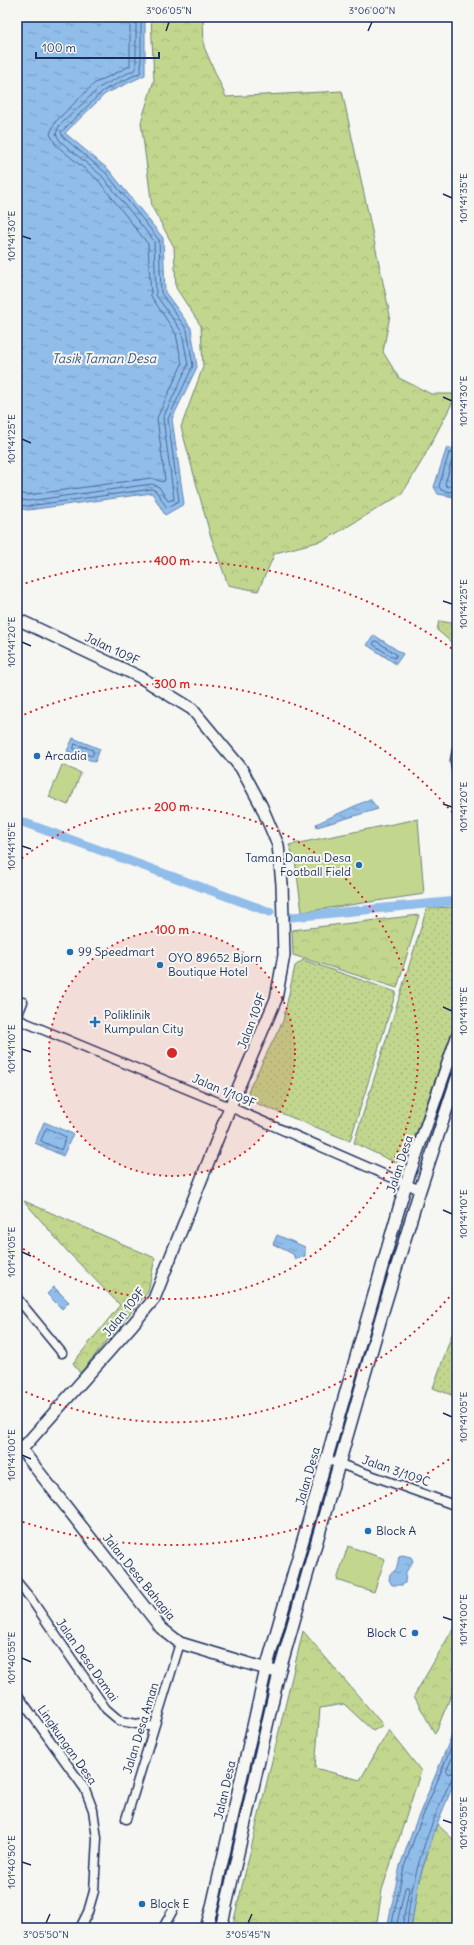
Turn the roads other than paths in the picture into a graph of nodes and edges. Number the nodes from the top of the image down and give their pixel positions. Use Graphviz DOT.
graph roads {
  1 [pos="17,619"];
  2 [pos="457,750"];
  3 [pos="457,774"];
  4 [pos="23,1002"];
  5 [pos="17,1018"];
  6 [pos="457,1037"];
  7 [pos="457,1078"];
  8 [pos="230,1107"];
  9 [pos="406,1184"];
  10 [pos="420,1190"];
  11 [pos="17,1298"];
  12 [pos="62,1353"];
  13 [pos="19,1446"];
  14 [pos="326,1459"];
  15 [pos="338,1464"];
  16 [pos="457,1506"];
  17 [pos="17,1582"];
  18 [pos="180,1643"];
  19 [pos="266,1669"];
  20 [pos="279,1673"];
  21 [pos="17,1694"];
  22 [pos="154,1727"];
  23 [pos="126,1819"];
  24 [pos="174,1908"];
  25 [pos="80,1928"];
  26 [pos="163,1928"];
  27 [pos="206,1928"];
  28 [pos="221,1928"];
  1 -- 8 [label="main road, Jalan 109F"];
  2 -- 3 [label="street"];
  4 -- 5 [label="street"];
  5 -- 8 [label="street, Jalan 1/109F"];
  6 -- 9 [label="main road, Jalan Desa"];
  7 -- 10 [label="main road"];
  8 -- 9 [label="street, Jalan 1/109F"];
  8 -- 13 [label="main road, Jalan 109F"];
  9 -- 10 [label="street, Jalan 1/109F"];
  9 -- 14 [label="main road, Jalan Desa"];
  10 -- 15 [label="main road"];
  11 -- 12 [label="street"];
  13 -- 18 [label="main road, Jalan Desa Bahagia"];
  14 -- 15 [label="street, Jalan 3/109C"];
  14 -- 19 [label="main road, Jalan Desa"];
  15 -- 16 [label="street, Jalan 3/109C"];
  15 -- 20 [label="main road"];
  17 -- 22 [label="street, Jalan Desa Damai"];
  18 -- 19 [label="main road, Jalan Desa Bahagia"];
  18 -- 22 [label="street, Jalan Desa Aman"];
  19 -- 20 [label="main road, Jalan Desa Bahagia"];
  19 -- 27 [label="main road, Jalan Desa"];
  20 -- 28 [label="main road"];
  21 -- 25 [label="street, Lingkungan Desa"];
  22 -- 23 [label="street, Jalan Desa Aman"];
  24 -- 26 [label="street"];
}
